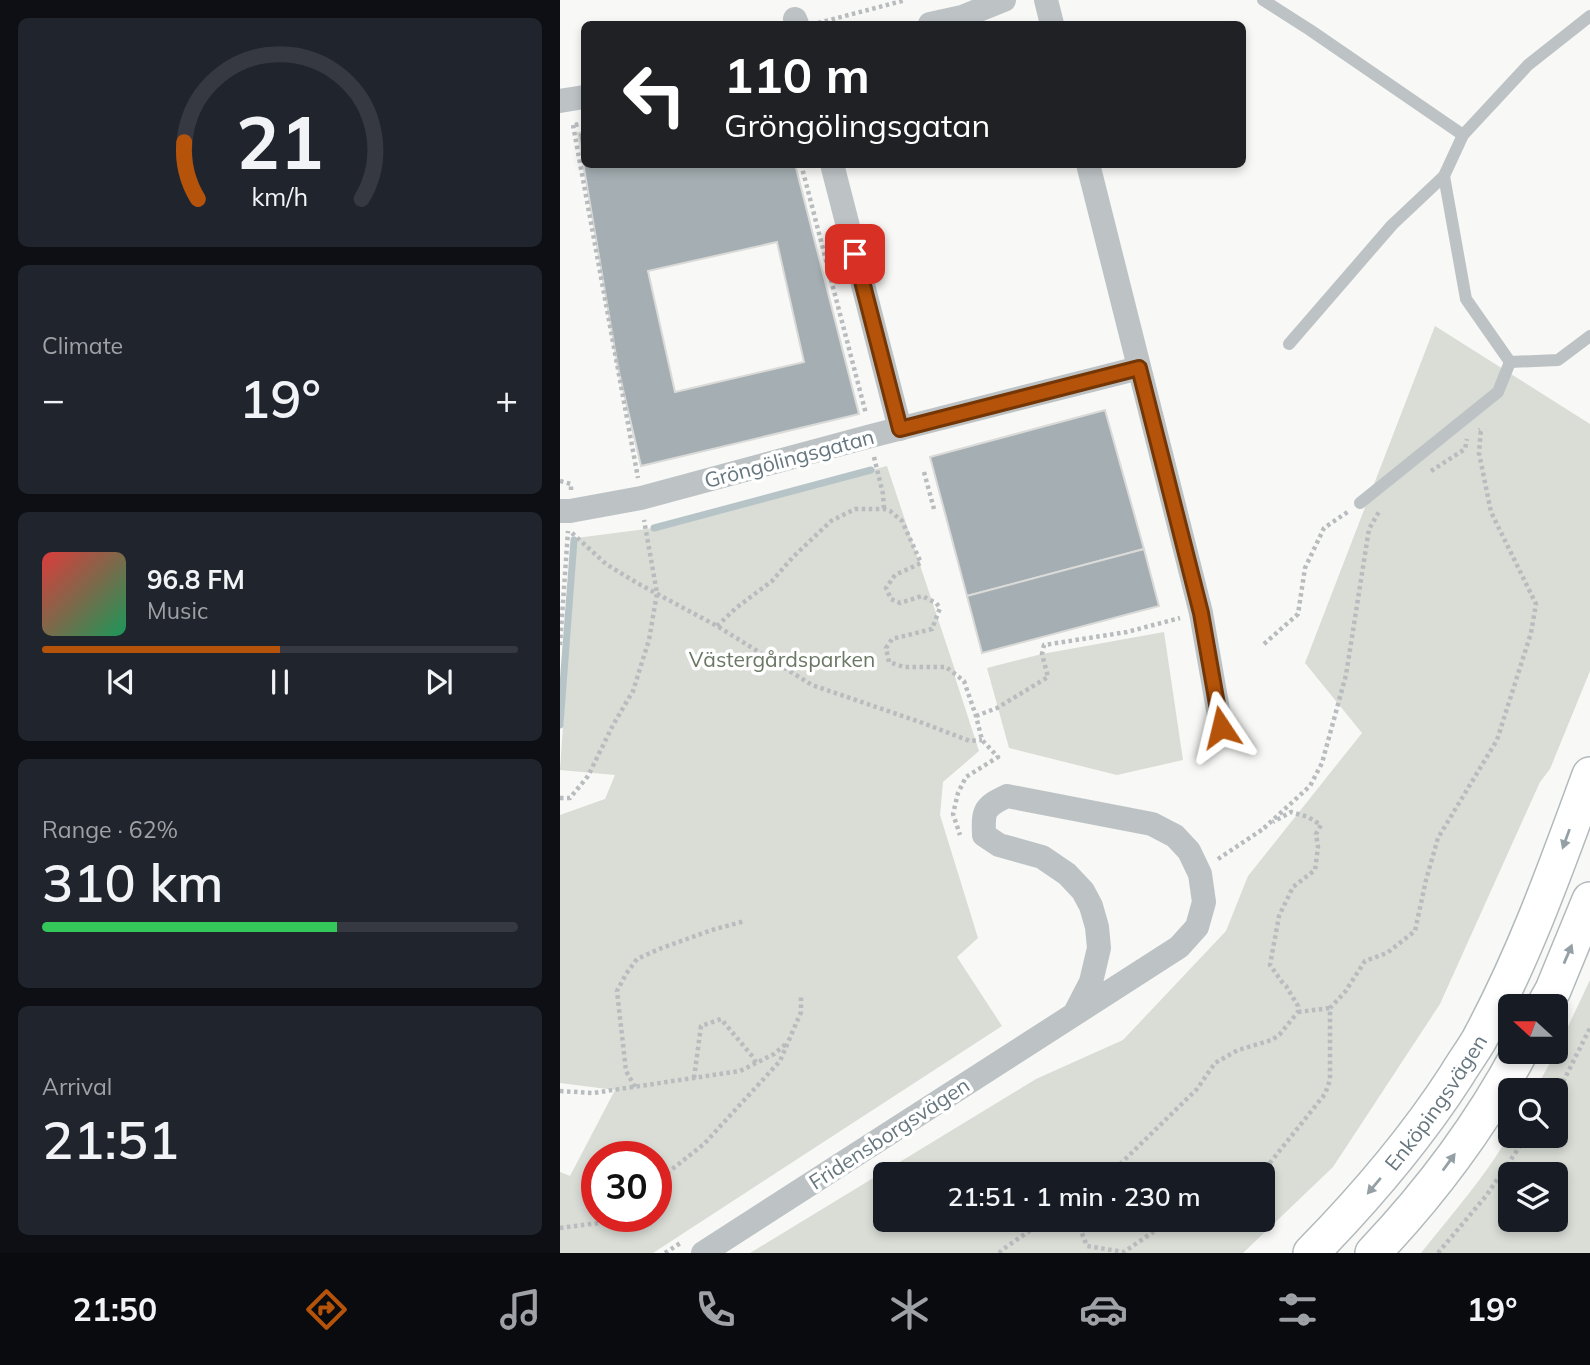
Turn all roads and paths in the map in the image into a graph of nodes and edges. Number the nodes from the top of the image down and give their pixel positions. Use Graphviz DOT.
graph roads {
  1 [pos="906,0"];
  2 [pos="1004,0"];
  3 [pos="1046,0"];
  4 [pos="1263,0"];
  5 [pos="1590,16"];
  6 [pos="811,21"];
  7 [pos="944,21"];
  8 [pos="1051,21"];
  9 [pos="581,98"];
  10 [pos="560,101"];
  11 [pos="572,125"];
  12 [pos="1463,135"];
  13 [pos="802,168"];
  14 [pos="833,168"];
  15 [pos="1089,168"];
  16 [pos="1444,176"];
  17 [pos="1590,337"];
  18 [pos="1289,344"];
  19 [pos="1510,362"];
  20 [pos="1139,368"];
  21 [pos="868,421"];
  22 [pos="900,429"];
  23 [pos="874,456"];
  24 [pos="924,472"];
  25 [pos="1420,478"];
  26 [pos="571,484"];
  27 [pos="582,485"];
  28 [pos="634,490"];
  29 [pos="1386,500"];
  30 [pos="1360,503"];
  31 [pos="884,509"];
  32 [pos="934,509"];
  33 [pos="566,517"];
  34 [pos="657,593"];
  35 [pos="1201,613"];
  36 [pos="717,626"];
  37 [pos="1264,644"];
  38 [pos="560,645"];
  39 [pos="976,716"];
  40 [pos="1221,727"];
  41 [pos="982,740"];
  42 [pos="1590,775"];
  43 [pos="560,797"];
  44 [pos="1265,828"];
  45 [pos="967,844"];
  46 [pos="1200,874"];
  47 [pos="1590,900"];
  48 [pos="745,921"];
  49 [pos="1551,994"];
  50 [pos="801,995"];
  51 [pos="1330,1008"];
  52 [pos="1298,1012"];
  53 [pos="1075,1013"];
  54 [pos="1590,1028"];
  55 [pos="788,1042"];
  56 [pos="756,1063"];
  57 [pos="1513,1064"];
  58 [pos="694,1078"];
  59 [pos="1565,1078"];
  60 [pos="635,1087"];
  61 [pos="560,1091"];
  62 [pos="1519,1148"];
  63 [pos="1122,1162"];
  64 [pos="1271,1162"];
  65 [pos="672,1169"];
  66 [pos="581,1225"];
  67 [pos="560,1228"];
  68 [pos="1028,1232"];
  69 [pos="1081,1232"];
  70 [pos="1153,1232"];
  71 [pos="696,1246"];
  72 [pos="665,1253"];
  73 [pos="999,1253"];
  74 [pos="1311,1253"];
  75 [pos="1373,1253"];
  76 [pos="1438,1253"];
  1 -- 6 [label="path"];
  2 -- 7 [label="street"];
  3 -- 8 [label="street"];
  4 -- 12 [label="lane"];
  5 -- 12 [label="lane"];
  9 -- 10 [label="street"];
  11 -- 28 [label="path"];
  12 -- 16 [label="lane"];
  13 -- 21 [label="path"];
  14 -- 22 [label="street"];
  15 -- 20 [label="street"];
  16 -- 18 [label="lane"];
  16 -- 19 [label="lane"];
  17 -- 19 [label="lane"];
  19 -- 30 [label="lane"];
  20 -- 22 [label="street, Gröngölingsgatan"];
  20 -- 35 [label="street"];
  22 -- 28 [label="street, Gröngölingsgatan"];
  23 -- 31 [label="path"];
  24 -- 32 [label="path"];
  25 -- 51 [label="path"];
  26 -- 27 [label="path"];
  28 -- 33 [label="street, Gröngölingsgatan"];
  28 -- 34 [label="path"];
  29 -- 44 [label="path"];
  30 -- 37 [label="path"];
  31 -- 36 [label="path"];
  31 -- 39 [label="path"];
  33 -- 34 [label="path"];
  33 -- 38 [label="path"];
  34 -- 36 [label="path"];
  34 -- 43 [label="path"];
  35 -- 39 [label="path"];
  35 -- 40 [label="street"];
  36 -- 41 [label="path"];
  39 -- 41 [label="path"];
  41 -- 45 [label="path"];
  42 -- 74 [label="main road, Enköpingsvägen, one-way"];
  44 -- 46 [label="path"];
  44 -- 52 [label="path"];
  46 -- 53 [label="street, Fridensborgsvägen"];
  46 -- 53 [label="street, Fridensborgsvägen"];
  49 -- 47 [label="main road, one-way"];
  48 -- 60 [label="path"];
  50 -- 55 [label="path"];
  51 -- 52 [label="path"];
  51 -- 64 [label="path"];
  52 -- 63 [label="path"];
  53 -- 71 [label="street, Fridensborgsvägen"];
  54 -- 59 [label="path"];
  55 -- 56 [label="path"];
  55 -- 65 [label="path"];
  56 -- 58 [label="path"];
  56 -- 58 [label="path"];
  75 -- 57 [label="main road, one-way"];
  58 -- 60 [label="path"];
  60 -- 61 [label="path"];
  62 -- 76 [label="path"];
  66 -- 67 [label="path"];
  68 -- 73 [label="path"];
  69 -- 70 [label="path"];
  71 -- 72 [label="path"];
}
